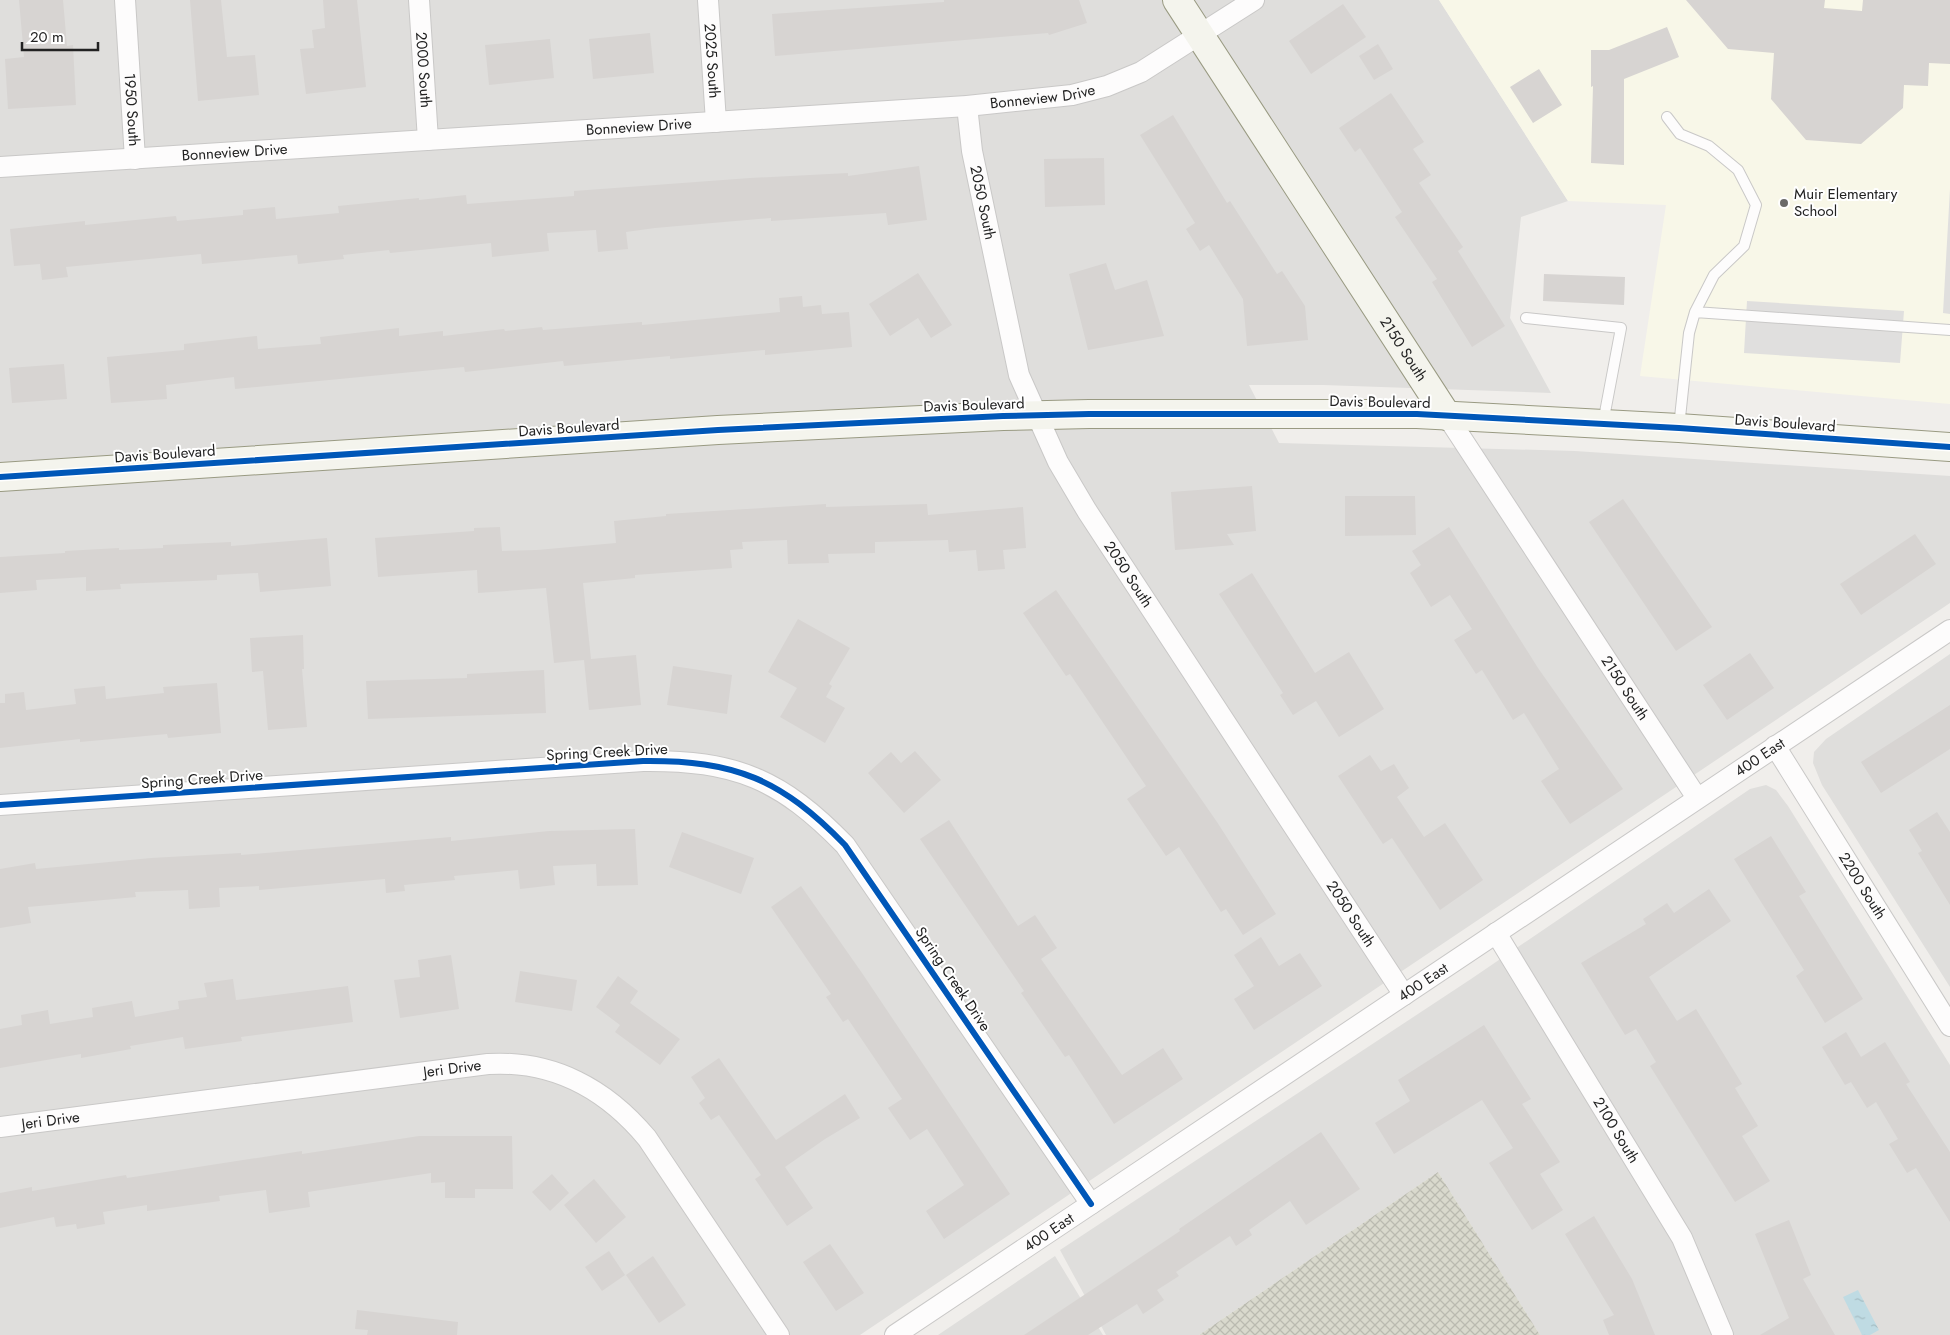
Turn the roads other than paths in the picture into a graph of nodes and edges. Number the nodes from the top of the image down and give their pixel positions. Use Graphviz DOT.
graph roads {
  1 [pos="125,0"];
  2 [pos="419,0"];
  3 [pos="708,0"];
  4 [pos="1177,0"];
  5 [pos="1254,0"];
  6 [pos="1199,35"];
  7 [pos="967,106"];
  8 [pos="1667,116"];
  9 [pos="716,122"];
  10 [pos="428,140"];
  11 [pos="135,159"];
  12 [pos="0,167"];
  13 [pos="1696,312"];
  14 [pos="1526,318"];
  15 [pos="1950,330"];
  16 [pos="1036,415"];
  17 [pos="1447,416"];
  18 [pos="1602,424"];
  19 [pos="1679,428"];
  20 [pos="1950,447"];
  21 [pos="0,478"];
  22 [pos="1950,630"];
  23 [pos="1775,746"];
  24 [pos="1697,798"];
  25 [pos="0,805"];
  26 [pos="1496,933"];
  27 [pos="1404,995"];
  28 [pos="1950,1026"];
  29 [pos="0,1127"];
  30 [pos="1091,1204"];
  31 [pos="779,1335"];
  32 [pos="895,1335"];
  33 [pos="1723,1335"];
  1 -- 11 [label="street, 1950 South"];
  2 -- 10 [label="street, 2000 South"];
  3 -- 9 [label="street, 2025 South"];
  4 -- 6 [label="street, 2150 South"];
  5 -- 6 [label="street, Bonneview Drive"];
  6 -- 7 [label="street, Bonneview Drive"];
  6 -- 17 [label="street, 2150 South"];
  7 -- 9 [label="street, Bonneview Drive"];
  7 -- 16 [label="street, 2050 South"];
  8 -- 13 [label="lane"];
  9 -- 10 [label="street, Bonneview Drive"];
  10 -- 11 [label="street, Bonneview Drive"];
  11 -- 12 [label="street, Bonneview Drive"];
  13 -- 15 [label="lane"];
  13 -- 19 [label="lane"];
  14 -- 18 [label="lane"];
  16 -- 17 [label="street, Davis Boulevard"];
  16 -- 21 [label="street, Davis Boulevard"];
  16 -- 27 [label="street, 2050 South"];
  17 -- 18 [label="street, Davis Boulevard"];
  17 -- 24 [label="street, 2150 South"];
  18 -- 19 [label="street, Davis Boulevard"];
  19 -- 20 [label="street, Davis Boulevard"];
  22 -- 23 [label="street, 400 East"];
  23 -- 24 [label="street, 400 East"];
  23 -- 28 [label="street, 2200 South"];
  24 -- 26 [label="street, 400 East"];
  25 -- 30 [label="street, Spring Creek Drive"];
  26 -- 27 [label="street, 400 East"];
  26 -- 33 [label="street, 2100 South"];
  27 -- 30 [label="street, 400 East"];
  29 -- 31 [label="street, Jeri Drive"];
  30 -- 32 [label="street, 400 East"];
}
